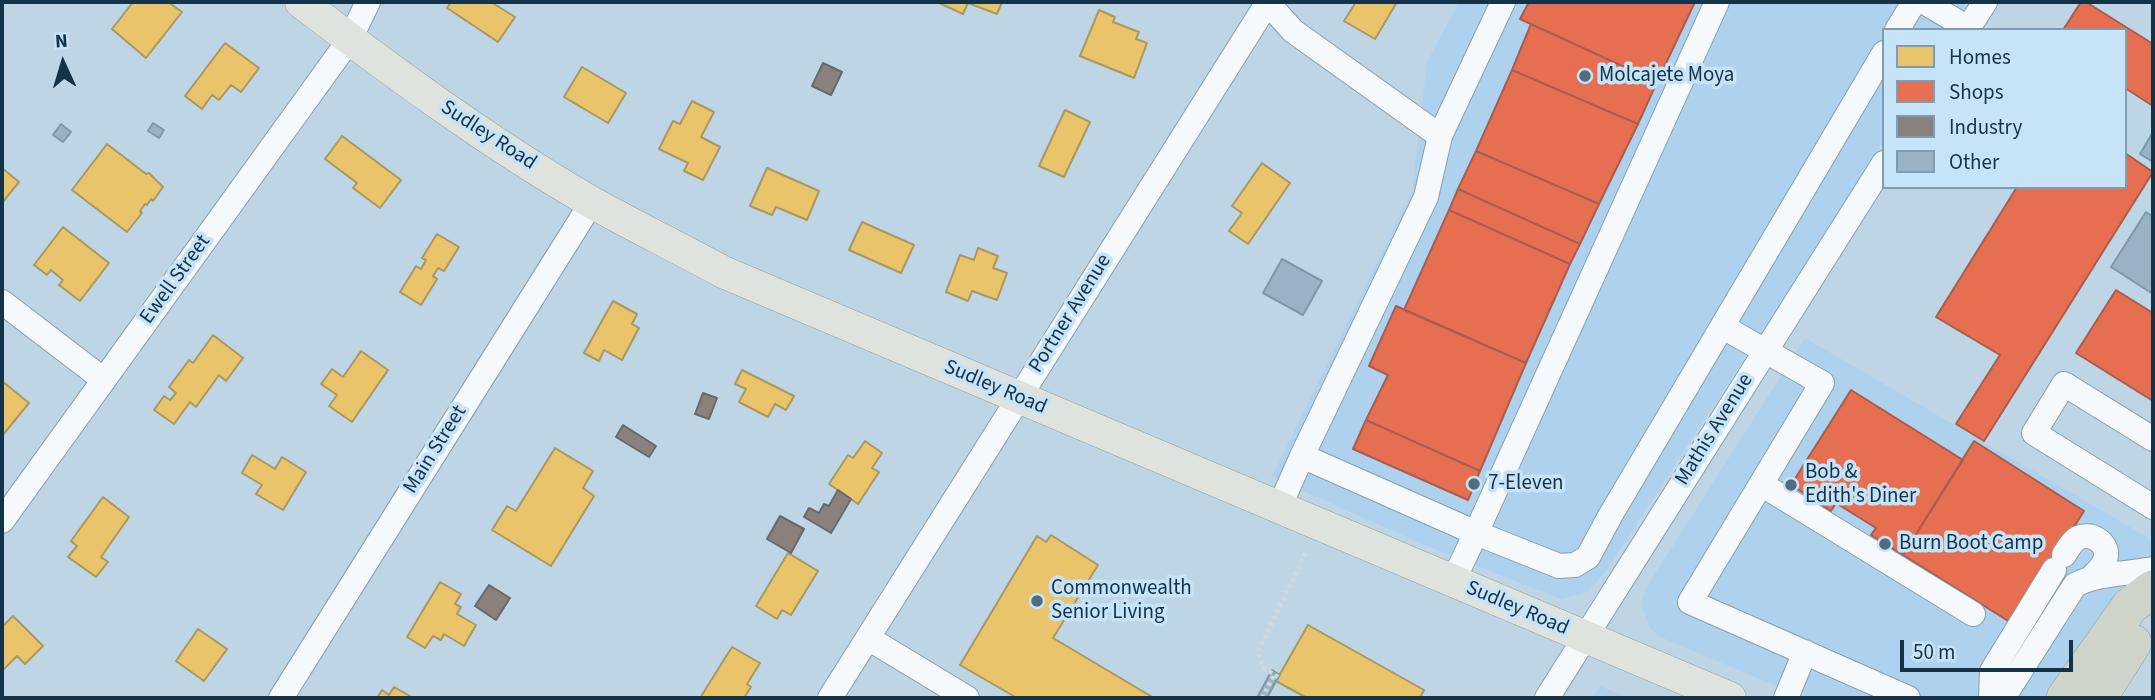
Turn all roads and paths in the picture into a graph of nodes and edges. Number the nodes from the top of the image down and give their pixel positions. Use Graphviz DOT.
graph roads {
  1 [pos="301,2"];
  2 [pos="368,2"];
  3 [pos="1267,2"];
  4 [pos="1503,2"];
  5 [pos="1717,2"];
  6 [pos="1914,2"];
  7 [pos="1924,2"];
  8 [pos="1985,2"];
  9 [pos="1898,28"];
  10 [pos="1966,28"];
  11 [pos="1969,28"];
  12 [pos="350,39"];
  13 [pos="1882,56"];
  14 [pos="1440,136"];
  15 [pos="1882,166"];
  16 [pos="592,202"];
  17 [pos="2,302"];
  18 [pos="1723,327"];
  19 [pos="1766,350"];
  20 [pos="104,380"];
  21 [pos="1018,398"];
  22 [pos="2153,439"];
  23 [pos="1302,456"];
  24 [pos="1761,484"];
  25 [pos="2153,507"];
  26 [pos="1279,508"];
  27 [pos="2,521"];
  28 [pos="1476,533"];
  29 [pos="1306,552"];
  30 [pos="2153,569"];
  31 [pos="2090,579"];
  32 [pos="1452,581"];
  33 [pos="2153,589"];
  34 [pos="2153,610"];
  35 [pos="1973,614"];
  36 [pos="868,638"];
  37 [pos="1586,638"];
  38 [pos="1805,652"];
  39 [pos="2125,655"];
  40 [pos="281,698"];
  41 [pos="830,698"];
  42 [pos="967,698"];
  43 [pos="1262,698"];
  44 [pos="1547,698"];
  45 [pos="1730,698"];
  46 [pos="1786,698"];
  47 [pos="1908,698"];
  48 [pos="1991,698"];
  49 [pos="2003,698"];
  50 [pos="2066,698"];
  51 [pos="2098,698"];
  52 [pos="2114,698"];
  1 -- 12 [label="main road, Sudley Road"];
  2 -- 12 [label="street, Ewell Street"];
  3 -- 14 [label="street"];
  3 -- 21 [label="street, Portner Avenue"];
  4 -- 14 [label="street"];
  5 -- 28 [label="street"];
  6 -- 9 [label="street"];
  7 -- 10 [label="street"];
  8 -- 11 [label="street"];
  12 -- 16 [label="main road, Sudley Road"];
  12 -- 20 [label="street, Ewell Street"];
  13 -- 18 [label="street"];
  14 -- 23 [label="street"];
  15 -- 19 [label="street, Mathis Avenue"];
  16 -- 21 [label="main road, Sudley Road"];
  16 -- 40 [label="street, Main Street"];
  17 -- 20 [label="street"];
  18 -- 19 [label="street"];
  18 -- 28 [label="street"];
  19 -- 24 [label="street"];
  19 -- 37 [label="street, Mathis Avenue"];
  20 -- 27 [label="street, Ewell Street"];
  21 -- 26 [label="main road, Sudley Road"];
  21 -- 36 [label="street, Portner Avenue"];
  22 -- 25 [label="street"];
  23 -- 26 [label="street"];
  23 -- 28 [label="street"];
  24 -- 35 [label="street"];
  24 -- 38 [label="street"];
  26 -- 32 [label="main road, Sudley Road"];
  28 -- 32 [label="street"];
  29 -- 43 [label="path"];
  30 -- 31 [label="street"];
  31 -- 48 [label="street"];
  31 -- 49 [label="street"];
  32 -- 37 [label="main road, Sudley Road"];
  33 -- 50 [label="highway"];
  34 -- 39 [label="highway"];
  36 -- 41 [label="street, Portner Avenue"];
  36 -- 42 [label="street"];
  37 -- 44 [label="street, Mathis Avenue"];
  37 -- 45 [label="main road, Sudley Road"];
  38 -- 46 [label="street"];
  38 -- 47 [label="street"];
  39 -- 51 [label="highway"];
  39 -- 52 [label="highway"];
}
